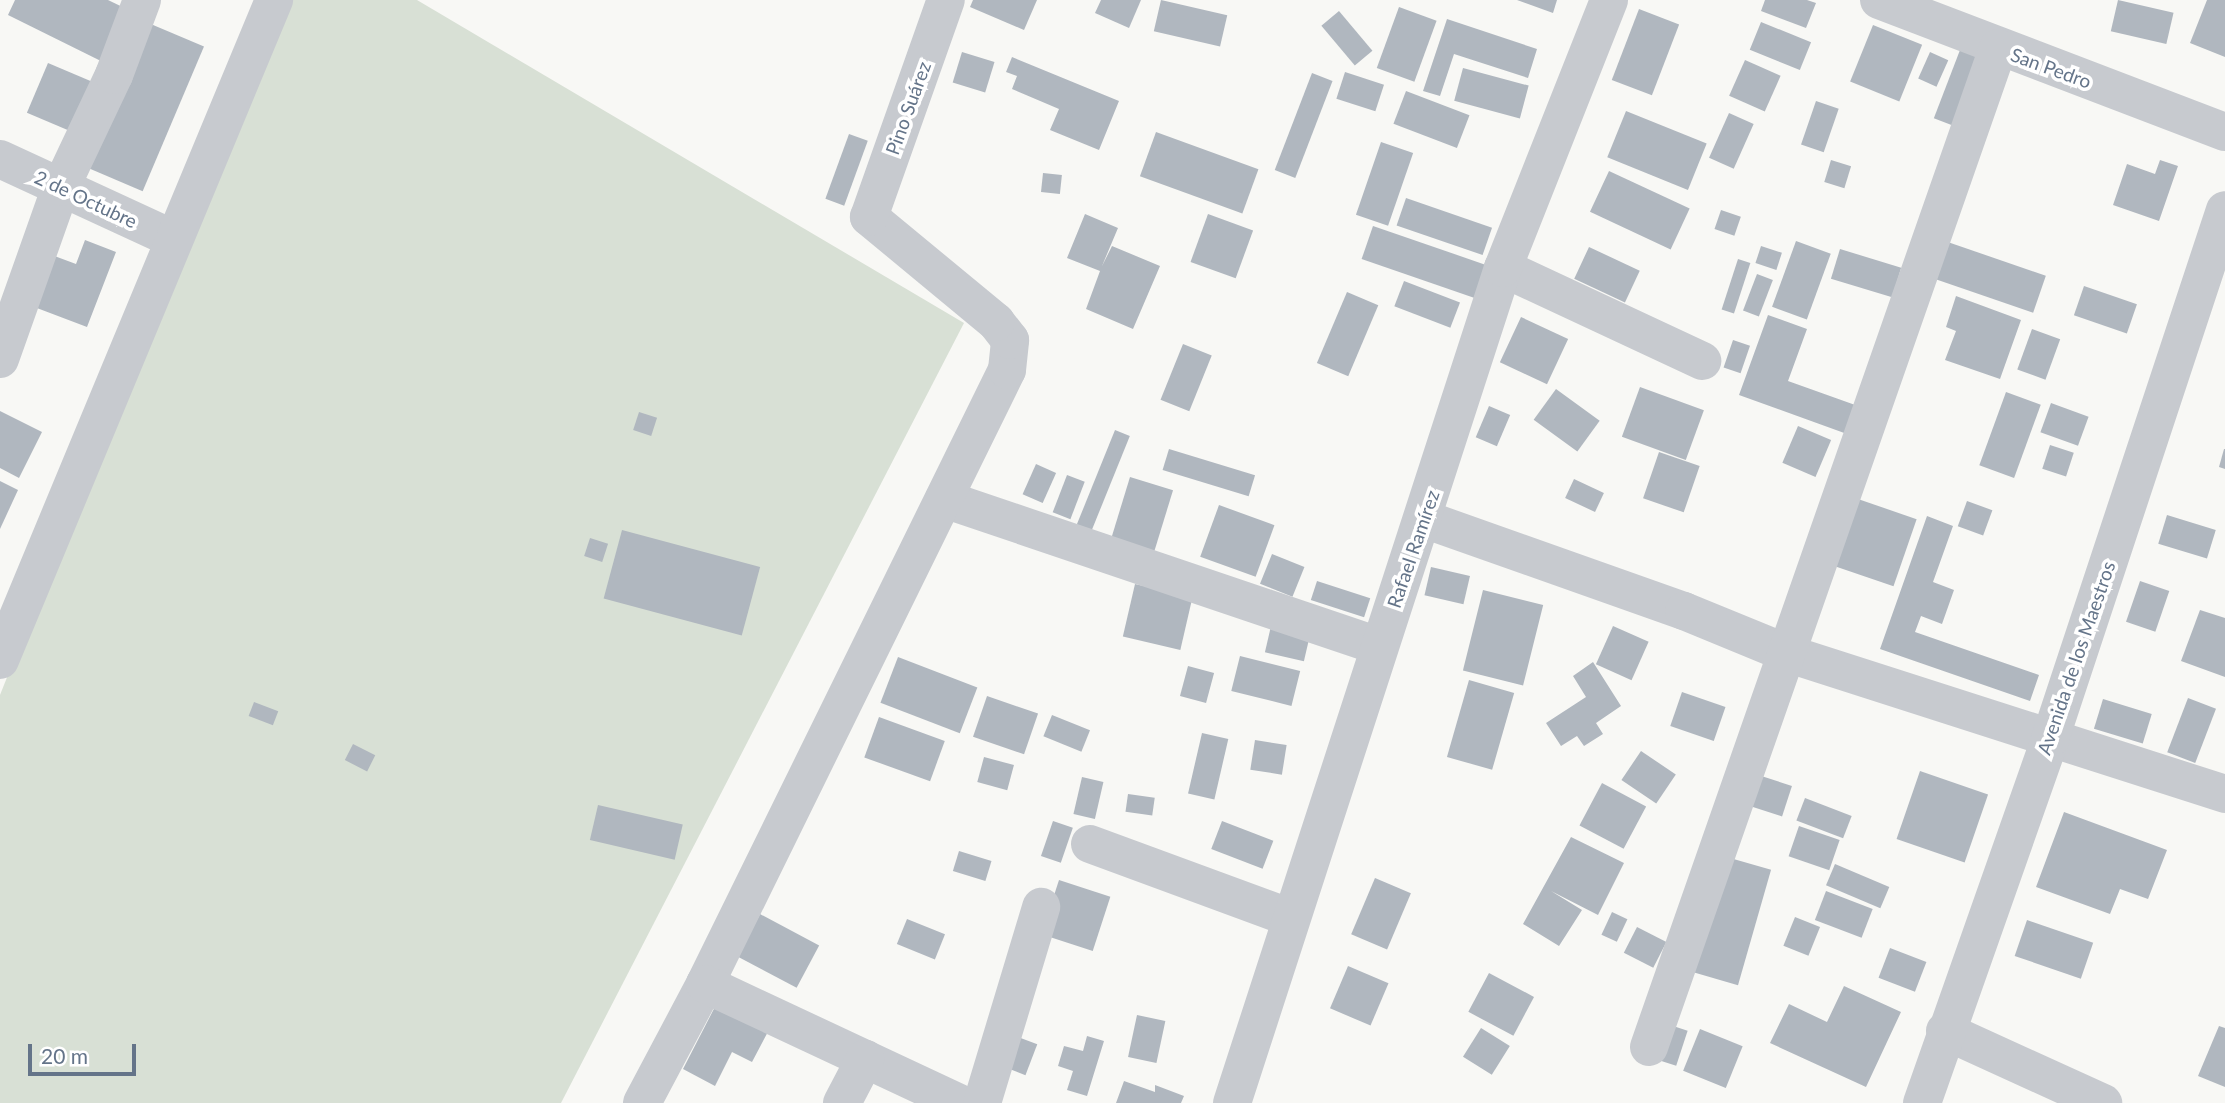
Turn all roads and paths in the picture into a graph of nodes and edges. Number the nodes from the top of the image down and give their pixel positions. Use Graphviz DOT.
graph roads {
  1 [pos="142,0"];
  2 [pos="274,0"];
  3 [pos="946,0"];
  4 [pos="1609,0"];
  5 [pos="1879,0"];
  6 [pos="1998,48"];
  7 [pos="2225,132"];
  8 [pos="0,159"];
  9 [pos="61,187"];
  10 [pos="2225,210"];
  11 [pos="173,239"];
  12 [pos="1503,268"];
  13 [pos="0,359"];
  14 [pos="1702,362"];
  15 [pos="944,499"];
  16 [pos="1424,519"];
  17 [pos="1378,646"];
  18 [pos="1789,654"];
  19 [pos="0,660"];
  20 [pos="2050,739"];
  21 [pos="2225,794"];
  22 [pos="1090,844"];
  23 [pos="1041,907"];
  24 [pos="1291,918"];
  25 [pos="705,984"];
  26 [pos="1945,1031"];
  27 [pos="1649,1047"];
  28 [pos="865,1059"];
  29 [pos="642,1103"];
  30 [pos="842,1103"];
  31 [pos="959,1103"];
  32 [pos="982,1103"];
  33 [pos="1232,1103"];
  34 [pos="1922,1103"];
  35 [pos="2104,1103"];
  1 -- 9 [label="street"];
  2 -- 11 [label="street"];
  3 -- 15 [label="street, Pino Suárez"];
  4 -- 12 [label="street, Rafael Ramírez"];
  5 -- 6 [label="street, San Pedro"];
  6 -- 7 [label="street, San Pedro"];
  6 -- 18 [label="street"];
  8 -- 9 [label="street, 2 de Octubre"];
  9 -- 11 [label="street, 2 de Octubre"];
  9 -- 13 [label="street"];
  10 -- 20 [label="street, Avenida de los Maestros"];
  11 -- 19 [label="street"];
  12 -- 14 [label="street"];
  12 -- 16 [label="street, Rafael Ramírez"];
  15 -- 17 [label="street"];
  15 -- 25 [label="street"];
  16 -- 17 [label="street, Rafael Ramírez"];
  16 -- 18 [label="street"];
  17 -- 24 [label="street, Rafael Ramírez"];
  18 -- 20 [label="street"];
  18 -- 27 [label="street"];
  20 -- 21 [label="street"];
  20 -- 26 [label="street, Avenida de los Maestros"];
  22 -- 24 [label="street"];
  23 -- 32 [label="street"];
  24 -- 33 [label="street, Rafael Ramírez"];
  25 -- 28 [label="street"];
  25 -- 29 [label="street"];
  26 -- 34 [label="street, Avenida de los Maestros"];
  26 -- 35 [label="street"];
  28 -- 30 [label="street"];
  28 -- 31 [label="street"];
}
